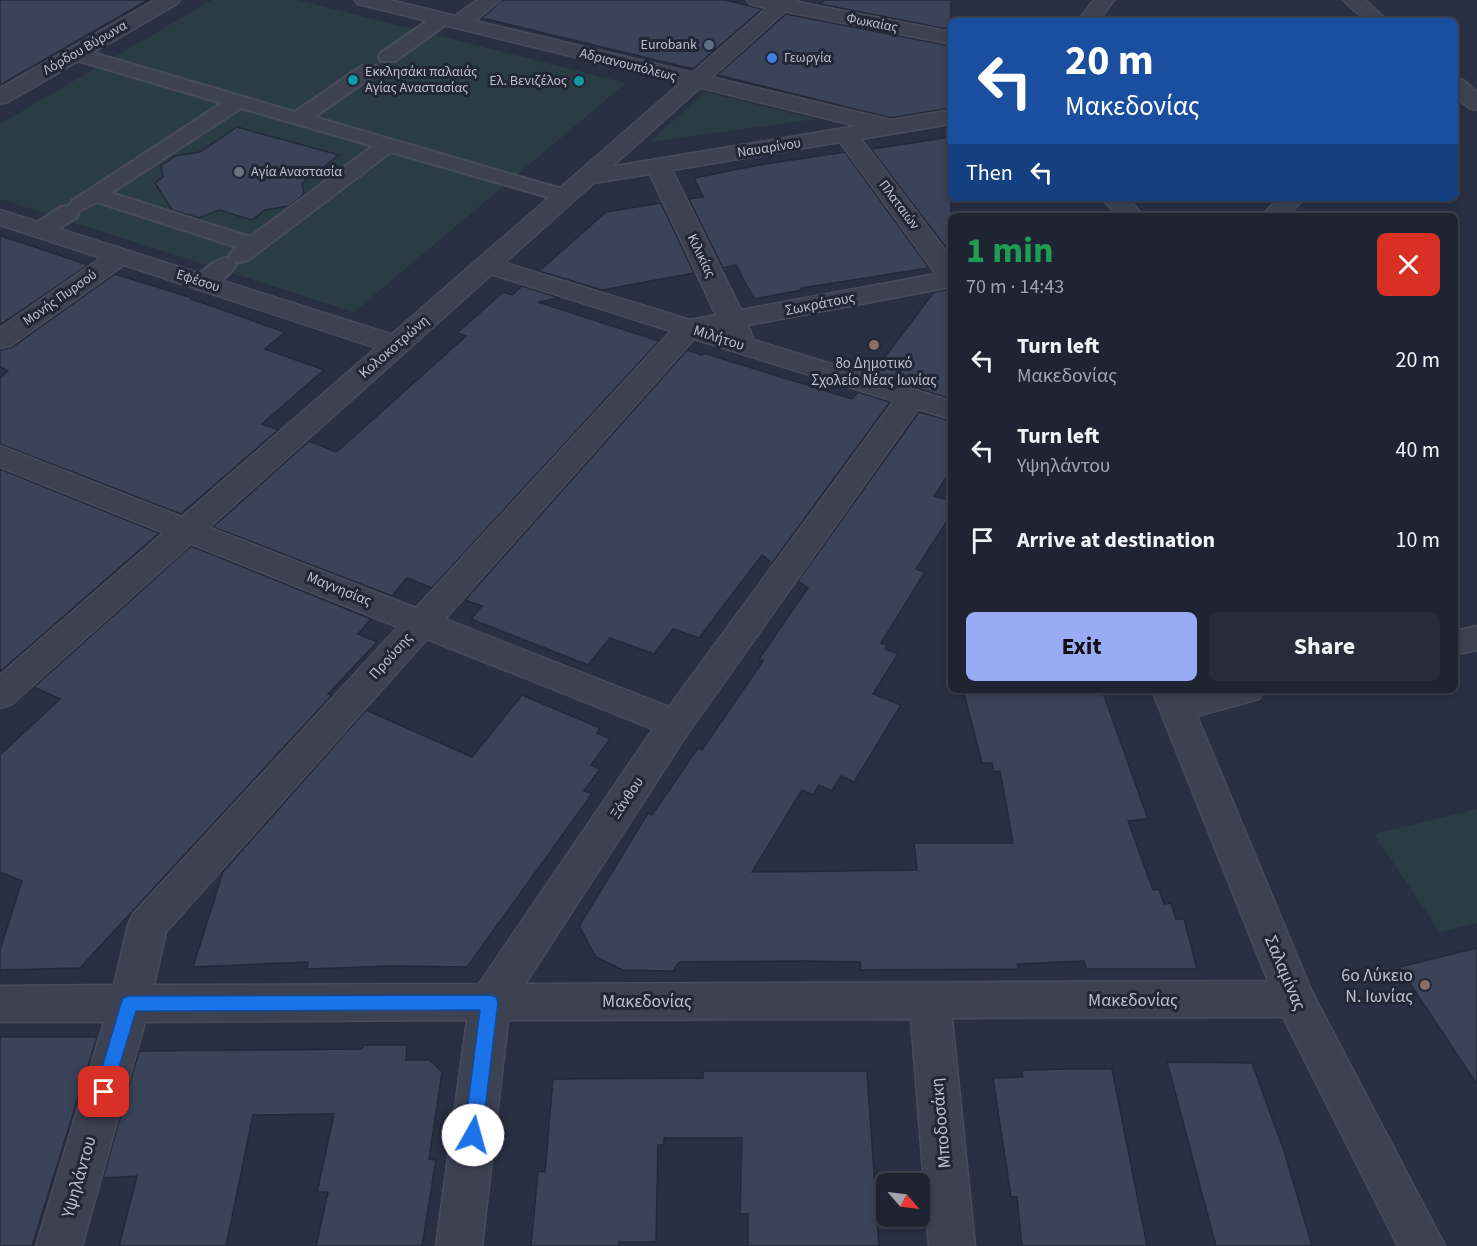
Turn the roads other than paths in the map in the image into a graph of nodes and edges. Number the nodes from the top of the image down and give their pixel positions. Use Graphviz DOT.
graph roads {
  1 [pos="170,0"];
  2 [pos="365,0"];
  3 [pos="490,0"];
  4 [pos="757,0"];
  5 [pos="1104,0"];
  6 [pos="1353,0"];
  7 [pos="785,2"];
  8 [pos="1090,18"];
  9 [pos="1374,18"];
  10 [pos="453,22"];
  11 [pos="948,38"];
  12 [pos="76,54"];
  13 [pos="388,57"];
  14 [pos="409,62"];
  15 [pos="695,81"];
  16 [pos="1458,87"];
  17 [pos="0,97"];
  18 [pos="238,101"];
  19 [pos="1477,103"];
  20 [pos="299,118"];
  21 [pos="948,118"];
  22 [pos="324,125"];
  23 [pos="892,127"];
  24 [pos="846,135"];
  25 [pos="389,144"];
  26 [pos="658,166"];
  27 [pos="587,177"];
  28 [pos="565,196"];
  29 [pos="1117,201"];
  30 [pos="1290,201"];
  31 [pos="81,204"];
  32 [pos="1128,213"];
  33 [pos="1277,213"];
  34 [pos="0,217"];
  35 [pos="41,230"];
  36 [pos="239,255"];
  37 [pos="121,256"];
  38 [pos="487,265"];
  39 [pos="948,274"];
  40 [pos="948,279"];
  41 [pos="203,283"];
  42 [pos="732,320"];
  43 [pos="688,328"];
  44 [pos="0,340"];
  45 [pos="396,345"];
  46 [pos="744,346"];
  47 [pos="911,398"];
  48 [pos="948,409"];
  49 [pos="0,456"];
  50 [pos="187,529"];
  51 [pos="422,622"];
  52 [pos="1477,638"];
  53 [pos="1458,642"];
  54 [pos="1224,693"];
  55 [pos="0,694"];
  56 [pos="1172,700"];
  57 [pos="676,724"];
  58 [pos="1295,999"];
  59 [pos="930,1000"];
  60 [pos="490,1002"];
  61 [pos="129,1003"];
  62 [pos="0,1004"];
  63 [pos="59,1246"];
  64 [pos="459,1246"];
  65 [pos="952,1246"];
  66 [pos="1422,1246"];
  1 -- 12 [label="street, Λόρδου Βύρωνα"];
  2 -- 10 [label="street, Αδριανουπόλεως"];
  3 -- 10 [label="street"];
  4 -- 7 [label="street, Φωκαίας"];
  5 -- 8 [label="street"];
  6 -- 9 [label="street"];
  7 -- 11 [label="street, Φωκαίας"];
  7 -- 15 [label="street, Κολοκοτρώνη"];
  10 -- 13 [label="street"];
  10 -- 14 [label="street"];
  10 -- 15 [label="street, Αδριανουπόλεως"];
  12 -- 17 [label="street, Λόρδου Βύρωνα"];
  12 -- 18 [label="street"];
  15 -- 23 [label="street, Αδριανουπόλεως"];
  15 -- 27 [label="street, Κολοκοτρώνη"];
  16 -- 19 [label="street"];
  18 -- 20 [label="street"];
  18 -- 31 [label="street"];
  20 -- 22 [label="street"];
  20 -- 22 [label="street"];
  21 -- 23 [label="street, Ναυαρίνου"];
  22 -- 25 [label="street"];
  23 -- 24 [label="street, Ναυαρίνου"];
  24 -- 26 [label="street, Ναυαρίνου"];
  24 -- 39 [label="street, Πλαταιών"];
  25 -- 28 [label="street"];
  25 -- 36 [label="street"];
  26 -- 27 [label="street, Ναυαρίνου"];
  26 -- 42 [label="street, Κιλικίας"];
  27 -- 28 [label="street, Κολοκοτρώνη"];
  28 -- 38 [label="street, Κολοκοτρώνη"];
  29 -- 32 [label="street"];
  30 -- 33 [label="street"];
  31 -- 35 [label="street"];
  31 -- 36 [label="street"];
  34 -- 35 [label="street, Εφέσου"];
  35 -- 37 [label="street, Εφέσου"];
  36 -- 41 [label="street"];
  37 -- 41 [label="street, Εφέσου"];
  37 -- 44 [label="street, Μονής Πυρσού"];
  38 -- 43 [label="street, Μιλήτου"];
  38 -- 45 [label="street, Κολοκοτρώνη"];
  40 -- 42 [label="street, Σωκράτους"];
  41 -- 45 [label="street, Εφέσου"];
  42 -- 43 [label="street, Σωκράτους"];
  42 -- 46 [label="street, Κιλικίας"];
  43 -- 46 [label="street, Μιλήτου"];
  43 -- 51 [label="street, Προύσης"];
  45 -- 50 [label="street, Κολοκοτρώνη"];
  46 -- 47 [label="street, Μιλήτου"];
  47 -- 48 [label="street, Μιλήτου"];
  47 -- 57 [label="street, Ξάνθου"];
  49 -- 50 [label="street, Μαγνησίας"];
  50 -- 51 [label="street, Μαγνησίας"];
  50 -- 55 [label="street, Κολοκοτρώνη"];
  51 -- 57 [label="street, Μαγνησίας"];
  51 -- 61 [label="street, Προύσης"];
  52 -- 53 [label="street"];
  54 -- 56 [label="street"];
  56 -- 58 [label="street, Σαλαμίνας"];
  57 -- 60 [label="street, Ξάνθου"];
  58 -- 59 [label="street, Μακεδονίας"];
  58 -- 66 [label="street, Σαλαμίνας"];
  59 -- 60 [label="street, Μακεδονίας"];
  59 -- 65 [label="street, Μποδοσάκη"];
  60 -- 61 [label="street, Μακεδονίας"];
  60 -- 64 [label="street, Ξάνθου"];
  61 -- 62 [label="street, Μακεδονίας"];
  61 -- 63 [label="street, Υψηλάντου"];
}
